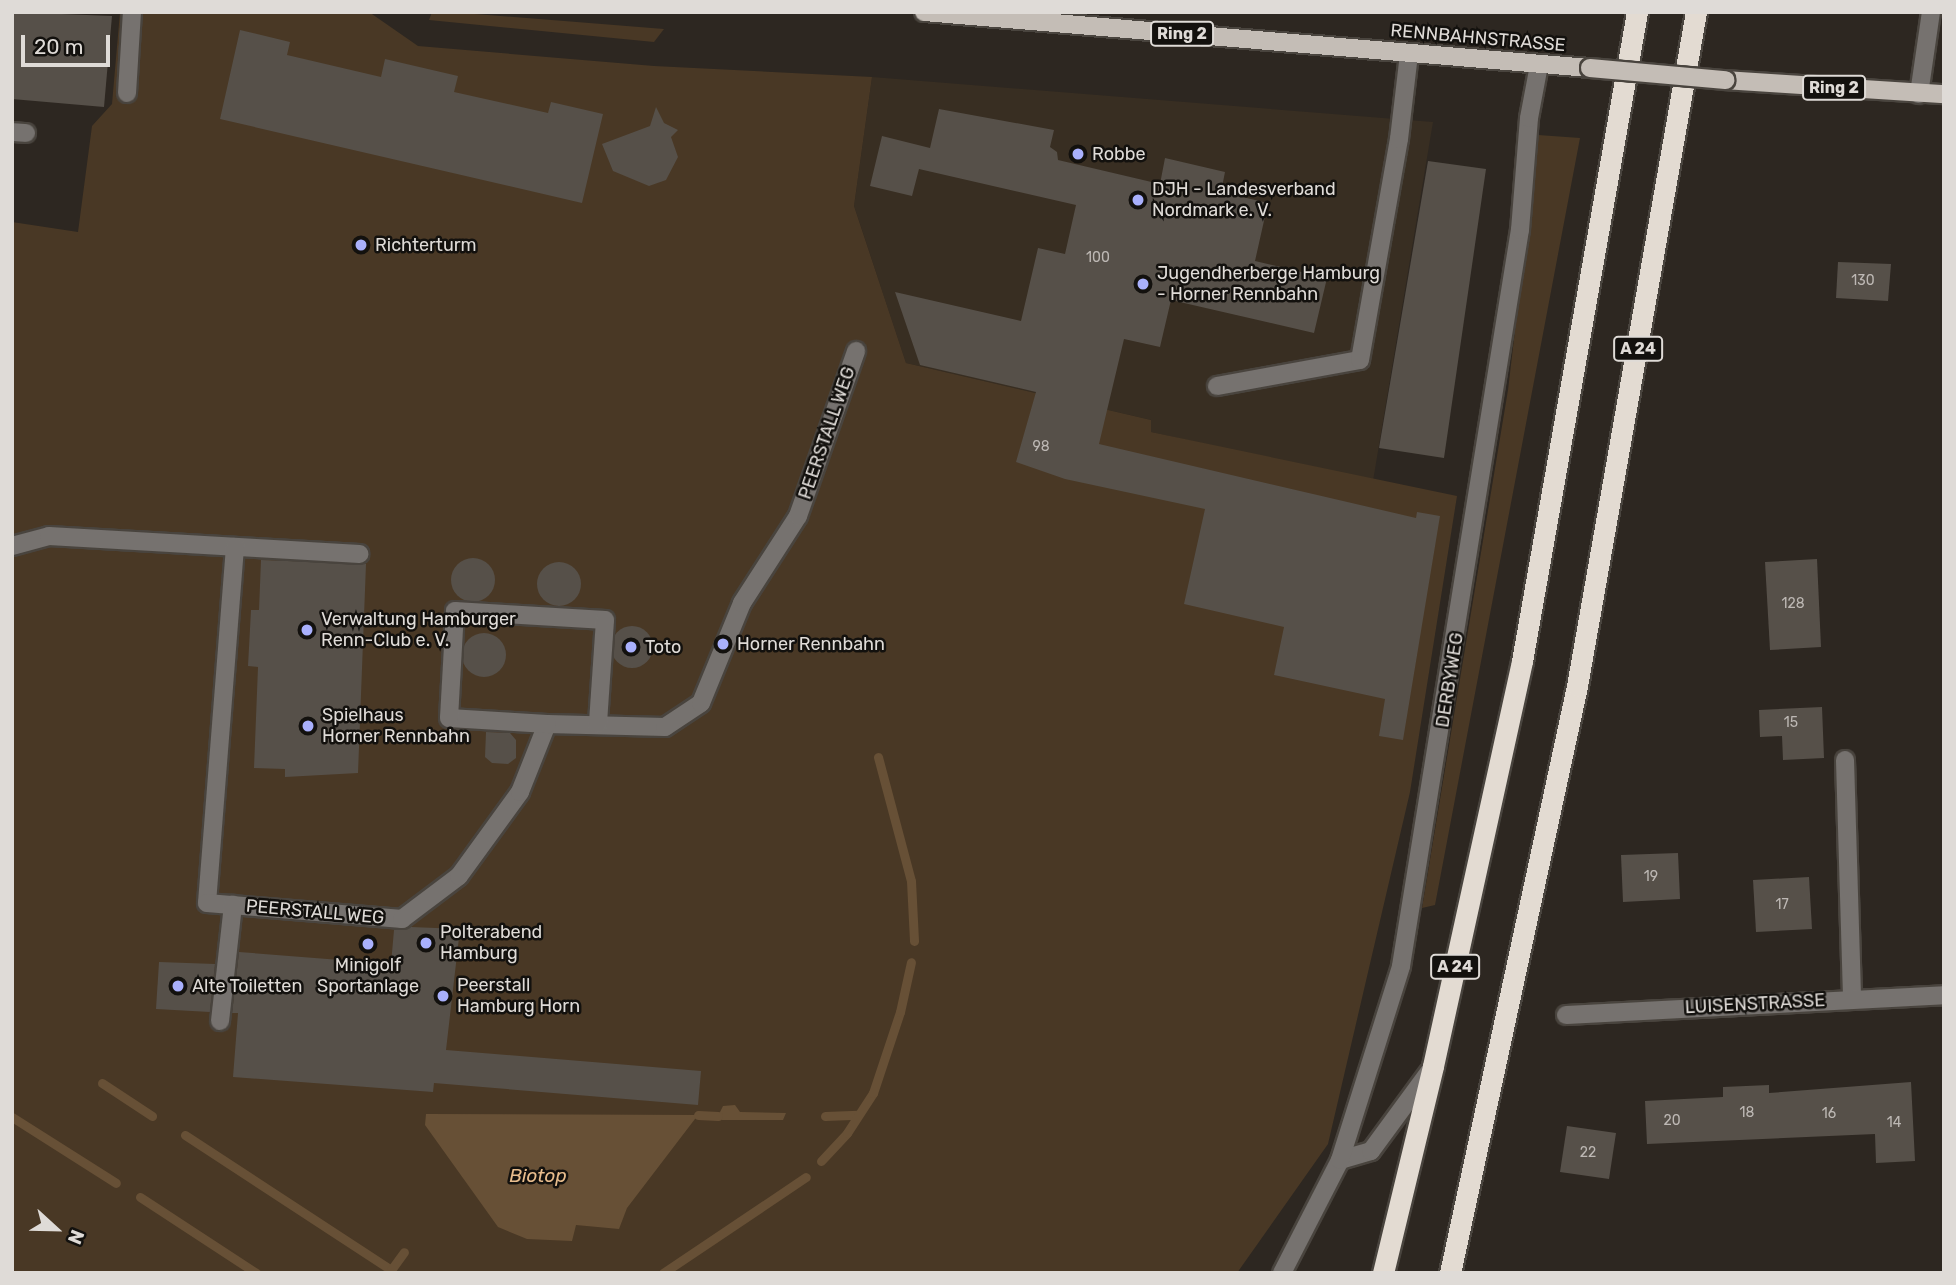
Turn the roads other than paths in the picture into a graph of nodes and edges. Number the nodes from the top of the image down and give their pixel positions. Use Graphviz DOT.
graph roads {
  1 [pos="132,12"];
  2 [pos="925,12"];
  3 [pos="1637,12"];
  4 [pos="1696,12"];
  5 [pos="1931,12"];
  6 [pos="1409,54"];
  7 [pos="1539,65"];
  8 [pos="127,93"];
  9 [pos="1919,94"];
  10 [pos="1944,94"];
  11 [pos="856,351"];
  12 [pos="1217,386"];
  13 [pos="12,546"];
  14 [pos="235,547"];
  15 [pos="359,554"];
  16 [pos="547,724"];
  17 [pos="598,724"];
  18 [pos="1844,760"];
  19 [pos="233,905"];
  20 [pos="1944,995"];
  21 [pos="1852,999"];
  22 [pos="1566,1015"];
  23 [pos="220,1021"];
  24 [pos="1433,1066"];
  25 [pos="1340,1160"];
  26 [pos="1282,1273"];
  27 [pos="1382,1273"];
  28 [pos="1450,1273"];
  1 -- 8 [label="street"];
  2 -- 6 [label="main road, RENNBAHNSTRASSE / Ring 2"];
  3 -- 24 [label="highway, A 24"];
  4 -- 28 [label="highway, A 24"];
  5 -- 9 [label="street"];
  6 -- 7 [label="main road, RENNBAHNSTRASSE / Ring 2"];
  6 -- 12 [label="street"];
  7 -- 9 [label="main road, RENNBAHNSTRASSE / Ring 2, bridge"];
  7 -- 25 [label="street, DERBYWEG"];
  9 -- 10 [label="main road, RENNBAHNSTRASSE / Ring 2"];
  11 -- 17 [label="street, PEERSTALL WEG"];
  13 -- 14 [label="street"];
  14 -- 15 [label="street"];
  14 -- 19 [label="street, PEERSTALL WEG"];
  16 -- 17 [label="street, PEERSTALL WEG"];
  16 -- 17 [label="street"];
  16 -- 19 [label="street, PEERSTALL WEG"];
  18 -- 21 [label="street"];
  19 -- 23 [label="street"];
  20 -- 21 [label="street, LUISENSTRASSE"];
  21 -- 22 [label="street, LUISENSTRASSE"];
  24 -- 25 [label="street"];
  24 -- 27 [label="highway, A 24"];
  25 -- 26 [label="street, DERBYWEG"];
}
